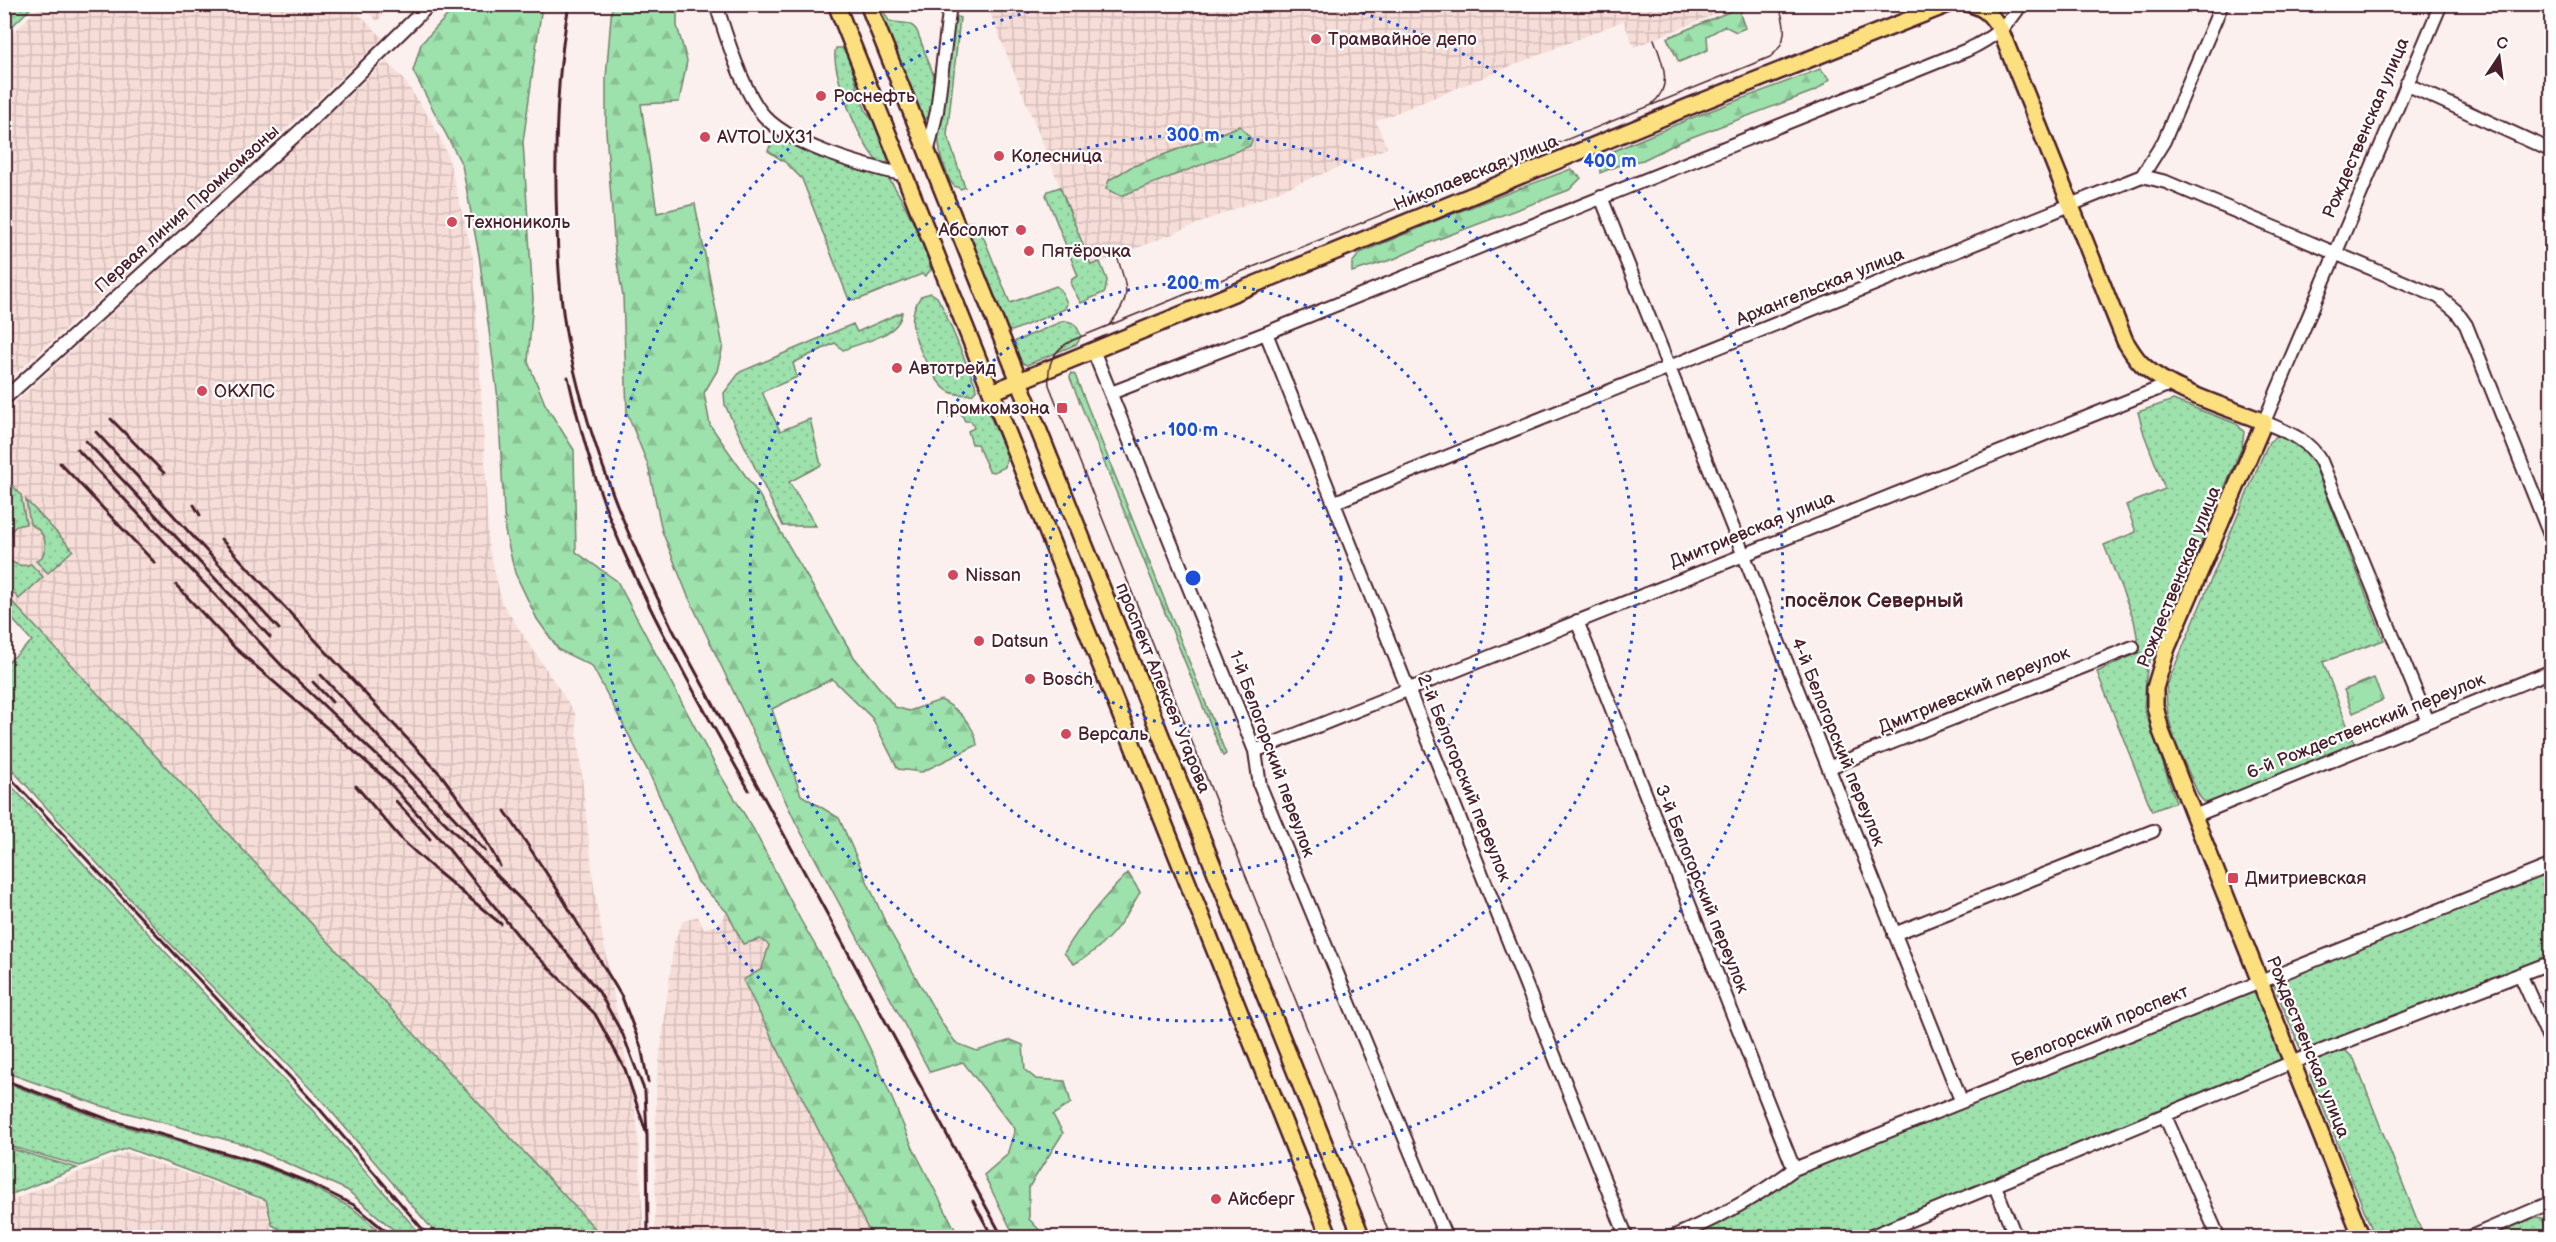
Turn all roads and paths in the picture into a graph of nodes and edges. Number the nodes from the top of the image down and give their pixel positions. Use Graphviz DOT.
graph roads {
  1 [pos="430,4"];
  2 [pos="716,4"];
  3 [pos="837,4"];
  4 [pos="868,4"];
  5 [pos="950,4"];
  6 [pos="1949,4"];
  7 [pos="2021,4"];
  8 [pos="2222,4"];
  9 [pos="2441,4"];
  10 [pos="1979,6"];
  11 [pos="2000,29"];
  12 [pos="2406,84"];
  13 [pos="2552,151"];
  14 [pos="927,154"];
  15 [pos="905,175"];
  16 [pos="2142,176"];
  17 [pos="1601,197"];
  18 [pos="2071,206"];
  19 [pos="2335,251"];
  20 [pos="1266,333"];
  21 [pos="1093,350"];
  22 [pos="1668,367"];
  23 [pos="1019,380"];
  24 [pos="2170,384"];
  25 [pos="992,392"];
  26 [pos="1111,393"];
  27 [pos="4,399"];
  28 [pos="2264,422"];
  29 [pos="1335,502"];
  30 [pos="2552,540"];
  31 [pos="1743,554"];
  32 [pos="1577,621"];
  33 [pos="2133,647"];
  34 [pos="2552,671"];
  35 [pos="1409,689"];
  36 [pos="2427,719"];
  37 [pos="1255,751"];
  38 [pos="1830,767"];
  39 [pos="2194,816"];
  40 [pos="2153,831"];
  41 [pos="2552,865"];
  42 [pos="1894,934"];
  43 [pos="2552,962"];
  44 [pos="2520,974"];
  45 [pos="2261,982"];
  46 [pos="2552,1045"];
  47 [pos="2293,1062"];
  48 [pos="1961,1100"];
  49 [pos="2165,1116"];
  50 [pos="1794,1169"];
  51 [pos="1995,1186"];
  52 [pos="2552,1202"];
  53 [pos="1330,1238"];
  54 [pos="1362,1238"];
  55 [pos="1446,1238"];
  56 [pos="1627,1238"];
  57 [pos="1670,1238"];
  58 [pos="1867,1238"];
  59 [pos="2016,1238"];
  60 [pos="2218,1238"];
  61 [pos="2362,1238"];
  62 [pos="2468,1238"];
  1 -- 27 [label="street, Первая линия Промкомзоны"];
  2 -- 15 [label="street"];
  3 -- 15 [label="main road"];
  4 -- 14 [label="main road, проспект Алексея Угарова"];
  5 -- 14 [label="street"];
  6 -- 21 [label="main road, Николаевская улица"];
  7 -- 11 [label="street"];
  8 -- 16 [label="street"];
  9 -- 12 [label="street, Рождественская улица"];
  10 -- 11 [label="main road"];
  11 -- 17 [label="street"];
  11 -- 18 [label="main road"];
  12 -- 13 [label="street"];
  12 -- 19 [label="street, Рождественская улица"];
  14 -- 23 [label="main road, проспект Алексея Угарова"];
  15 -- 25 [label="main road"];
  16 -- 18 [label="street, Архангельская улица"];
  16 -- 19 [label="street"];
  17 -- 20 [label="street"];
  17 -- 22 [label="street, 4-й Белогорский переулок"];
  18 -- 22 [label="street, Архангельская улица"];
  18 -- 24 [label="main road"];
  19 -- 28 [label="street, Рождественская улица"];
  19 -- 30 [label="street"];
  20 -- 26 [label="street"];
  20 -- 29 [label="street, 2-й Белогорский переулок"];
  21 -- 23 [label="main road, Николаевская улица"];
  21 -- 26 [label="street, 1-й Белогорский переулок"];
  22 -- 29 [label="street, Архангельская улица"];
  22 -- 31 [label="street, 4-й Белогорский переулок"];
  23 -- 25 [label="main road, Николаевская улица"];
  23 -- 54 [label="main road, проспект Алексея Угарова"];
  24 -- 28 [label="main road"];
  24 -- 31 [label="street, Дмитриевская улица"];
  25 -- 53 [label="main road"];
  26 -- 37 [label="street, 1-й Белогорский переулок"];
  28 -- 36 [label="street"];
  28 -- 39 [label="main road, Рождественская улица"];
  29 -- 35 [label="street, 2-й Белогорский переулок"];
  31 -- 32 [label="street, Дмитриевская улица"];
  31 -- 38 [label="street, 4-й Белогорский переулок"];
  32 -- 35 [label="street, Дмитриевская улица"];
  32 -- 50 [label="street, 3-й Белогорский переулок"];
  33 -- 38 [label="street, Дмитриевский переулок"];
  34 -- 36 [label="street, 6-й Рождественский переулок"];
  35 -- 37 [label="street, Дмитриевская улица"];
  35 -- 56 [label="street, 2-й Белогорский переулок"];
  36 -- 39 [label="street, 6-й Рождественский переулок"];
  37 -- 55 [label="street, 1-й Белогорский переулок"];
  38 -- 42 [label="street, 4-й Белогорский переулок"];
  39 -- 45 [label="main road, Рождественская улица"];
  40 -- 42 [label="street"];
  41 -- 45 [label="street, Белогорский проспект"];
  42 -- 48 [label="street, 4-й Белогорский переулок"];
  43 -- 44 [label="street"];
  44 -- 46 [label="street"];
  44 -- 47 [label="street"];
  45 -- 47 [label="main road, Рождественская улица"];
  45 -- 48 [label="street, Белогорский проспект"];
  47 -- 49 [label="street"];
  47 -- 61 [label="main road, Рождественская улица"];
  48 -- 50 [label="street, Белогорский проспект"];
  49 -- 51 [label="street"];
  49 -- 60 [label="street"];
  50 -- 57 [label="street, Белогорский проспект"];
  51 -- 58 [label="street"];
  51 -- 59 [label="street"];
  52 -- 62 [label="street"];
}
